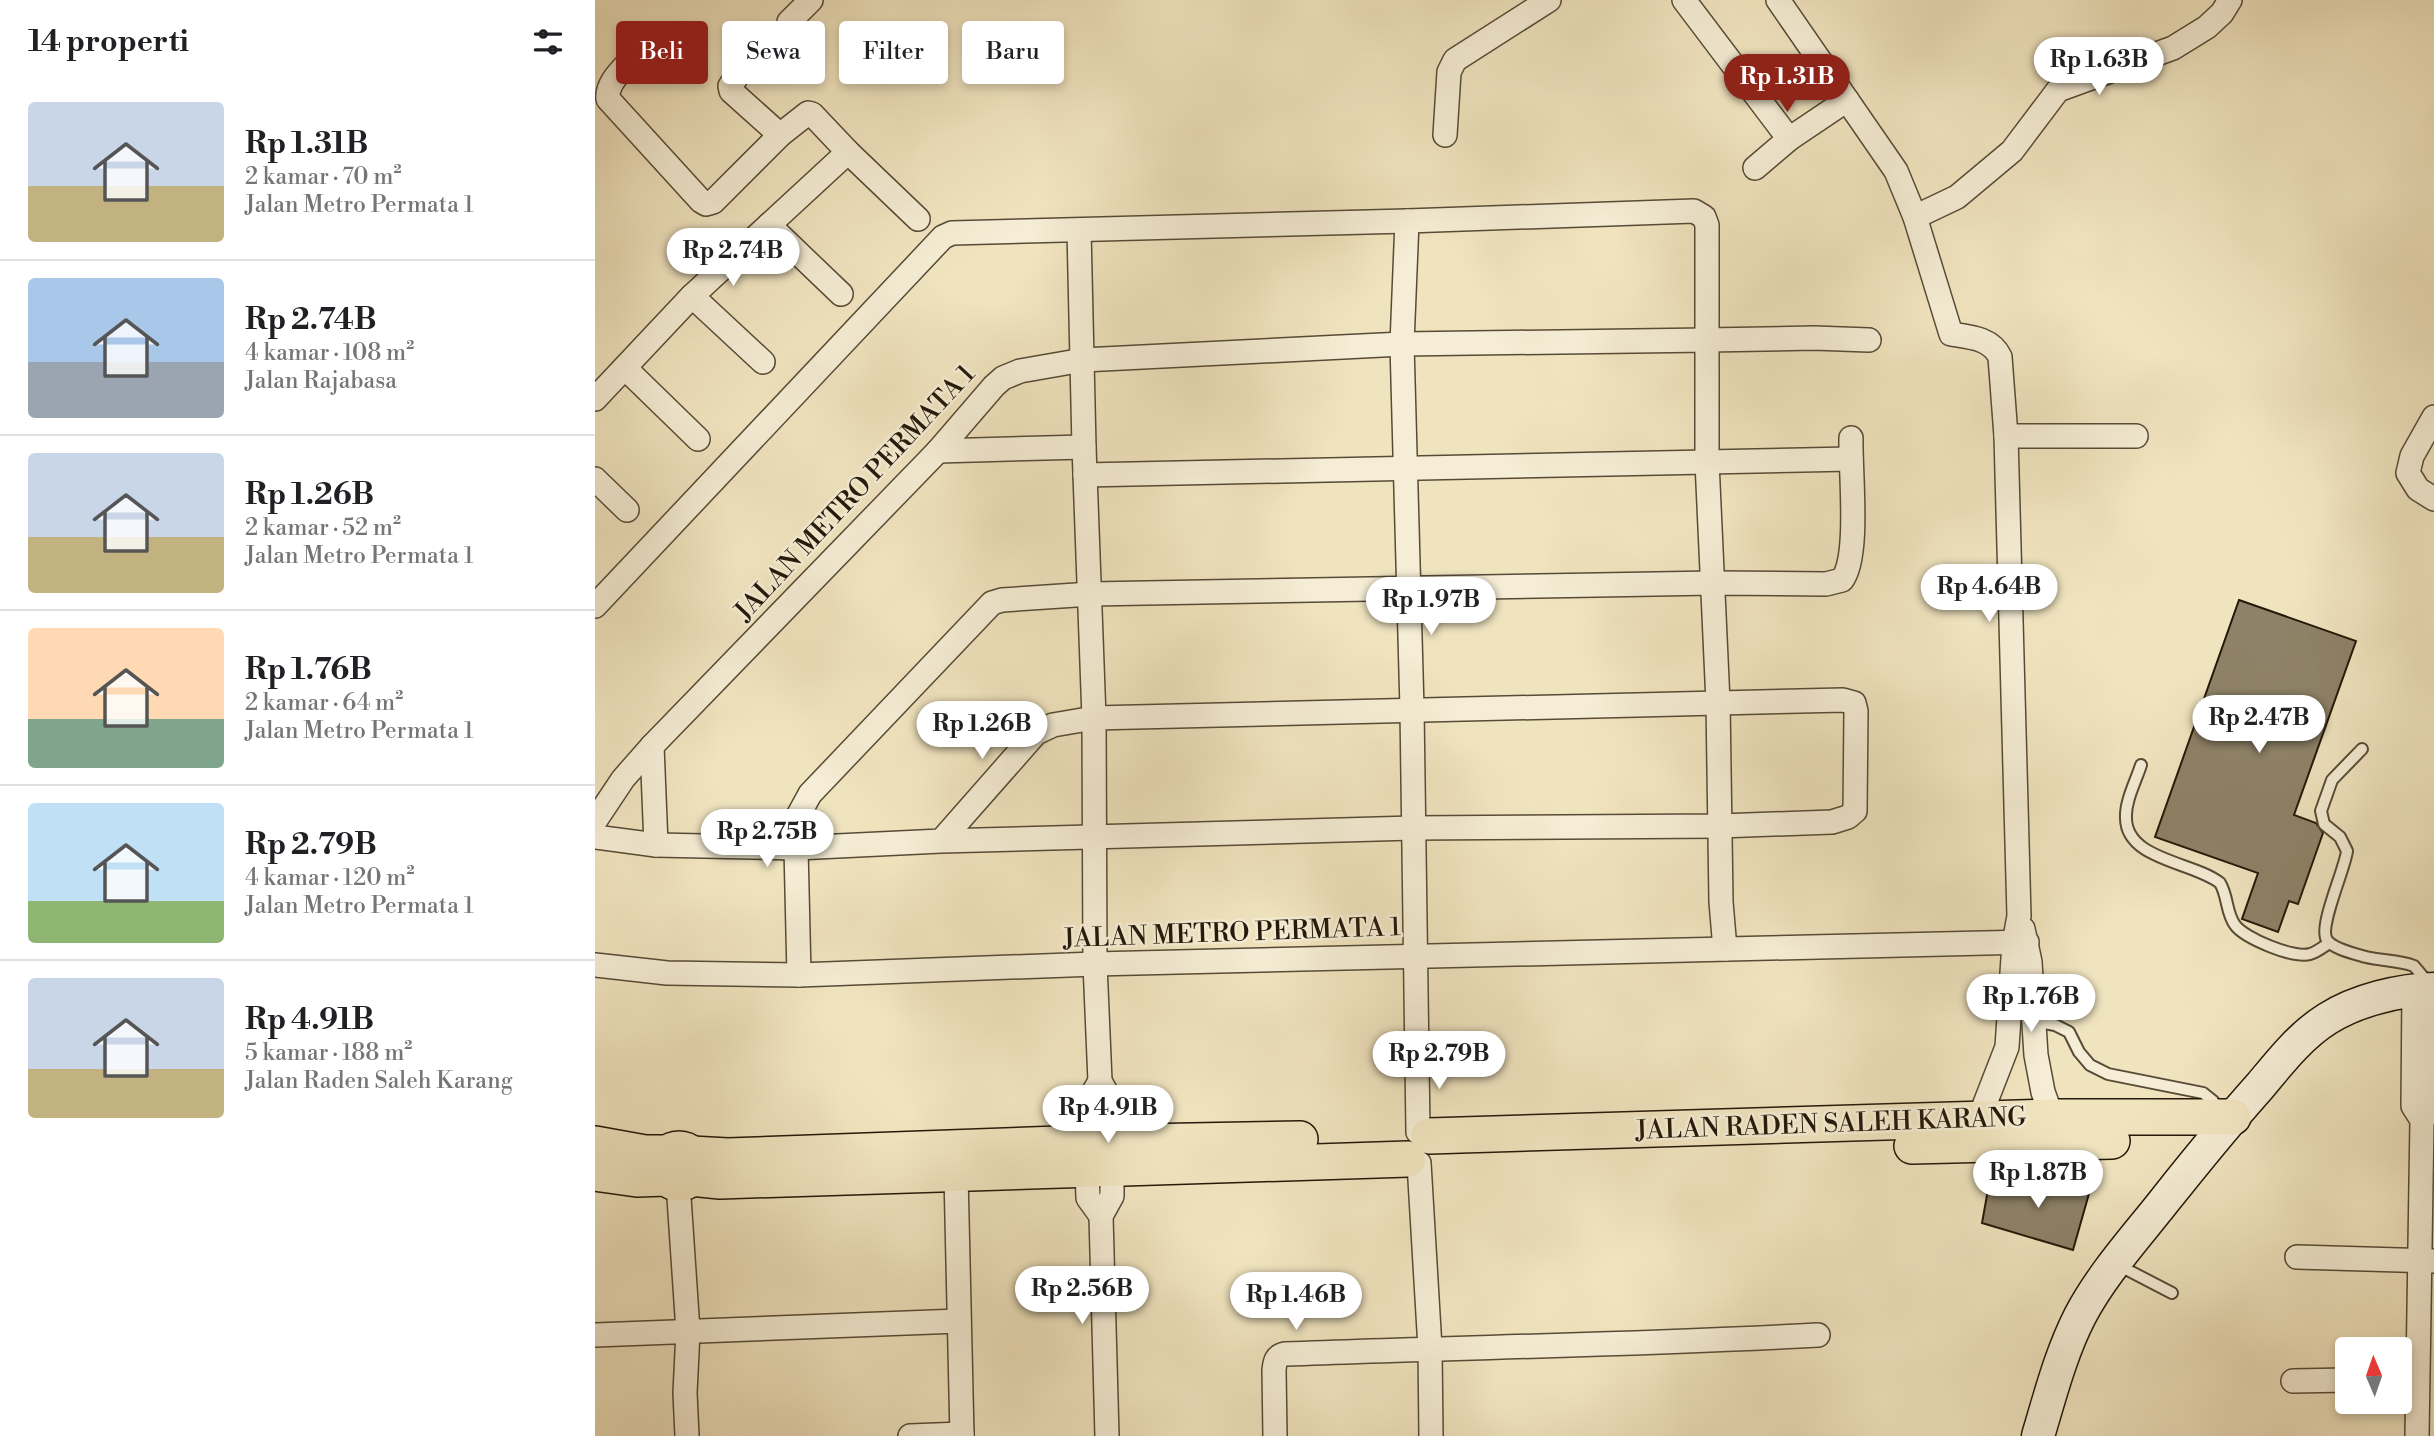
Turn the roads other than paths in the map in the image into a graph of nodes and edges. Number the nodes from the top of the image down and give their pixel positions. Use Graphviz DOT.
graph roads {
  1 [pos="811,0"];
  2 [pos="1549,0"];
  3 [pos="1684,0"];
  4 [pos="1778,0"];
  5 [pos="2229,0"];
  6 [pos="790,21"];
  7 [pos="712,76"];
  8 [pos="616,79"];
  9 [pos="1847,100"];
  10 [pos="780,135"];
  11 [pos="1445,135"];
  12 [pos="1789,139"];
  13 [pos="848,152"];
  14 [pos="1755,168"];
  15 [pos="1915,217"];
  16 [pos="918,219"];
  17 [pos="1407,221"];
  18 [pos="769,225"];
  19 [pos="1079,230"];
  20 [pos="841,294"];
  21 [pos="691,296"];
  22 [pos="1707,340"];
  23 [pos="1869,340"];
  24 [pos="1402,344"];
  25 [pos="1083,360"];
  26 [pos="763,362"];
  27 [pos="625,368"];
  28 [pos="595,399"];
  29 [pos="2434,417"];
  30 [pos="2006,436"];
  31 [pos="2136,436"];
  32 [pos="698,439"];
  33 [pos="1084,447"];
  34 [pos="938,451"];
  35 [pos="1707,462"];
  36 [pos="1405,467"];
  37 [pos="1085,475"];
  38 [pos="595,479"];
  39 [pos="2434,499"];
  40 [pos="627,510"];
  41 [pos="1714,583"];
  42 [pos="1408,588"];
  43 [pos="1091,594"];
  44 [pos="595,606"];
  45 [pos="1718,702"];
  46 [pos="1412,709"];
  47 [pos="1094,718"];
  48 [pos="652,746"];
  49 [pos="2362,749"];
  50 [pos="2141,765"];
  51 [pos="595,821"];
  52 [pos="1720,826"];
  53 [pos="1413,828"];
  54 [pos="595,837"];
  55 [pos="1093,837"];
  56 [pos="941,841"];
  57 [pos="656,845"];
  58 [pos="796,848"];
  59 [pos="2020,942"];
  60 [pos="2329,943"];
  61 [pos="1725,949"];
  62 [pos="1415,956"];
  63 [pos="1095,964"];
  64 [pos="595,965"];
  65 [pos="799,975"];
  66 [pos="2427,990"];
  67 [pos="2034,1021"];
  68 [pos="2223,1124"];
  69 [pos="2053,1130"];
  70 [pos="1979,1132"];
  71 [pos="595,1144"];
  72 [pos="1419,1148"];
  73 [pos="1099,1157"];
  74 [pos="678,1169"];
  75 [pos="595,1173"];
  76 [pos="956,1175"];
  77 [pos="2297,1257"];
  78 [pos="2428,1260"];
  79 [pos="2116,1264"];
  80 [pos="2172,1293"];
  81 [pos="959,1321"];
  82 [pos="688,1331"];
  83 [pos="595,1335"];
  84 [pos="1818,1335"];
  85 [pos="1430,1348"];
  86 [pos="2417,1372"];
  87 [pos="2335,1380"];
  88 [pos="2293,1381"];
  89 [pos="962,1435"];
  90 [pos="687,1436"];
  91 [pos="910,1436"];
  92 [pos="1108,1436"];
  93 [pos="1275,1436"];
  94 [pos="1431,1436"];
  95 [pos="2038,1436"];
  96 [pos="2417,1436"];
  1 -- 6 [label="street"];
  2 -- 11 [label="street"];
  3 -- 12 [label="street"];
  4 -- 9 [label="street"];
  5 -- 15 [label="street"];
  7 -- 10 [label="street"];
  8 -- 10 [label="street"];
  9 -- 12 [label="street"];
  9 -- 15 [label="street"];
  10 -- 13 [label="street"];
  12 -- 14 [label="street"];
  13 -- 16 [label="street"];
  13 -- 18 [label="street"];
  15 -- 30 [label="street"];
  17 -- 19 [label="street"];
  17 -- 22 [label="street"];
  17 -- 24 [label="street, JALAN METRO PERMATA 1"];
  18 -- 20 [label="street"];
  18 -- 21 [label="street"];
  19 -- 25 [label="street"];
  19 -- 44 [label="street"];
  21 -- 26 [label="street"];
  21 -- 27 [label="street"];
  22 -- 23 [label="street, JALAN METRO PERMATA 1"];
  22 -- 24 [label="street, JALAN METRO PERMATA 1"];
  22 -- 35 [label="street"];
  24 -- 25 [label="street, JALAN METRO PERMATA 1"];
  24 -- 36 [label="street, JALAN METRO PERMATA 1"];
  25 -- 33 [label="street"];
  25 -- 34 [label="street, JALAN METRO PERMATA 1"];
  27 -- 28 [label="street"];
  27 -- 32 [label="street"];
  29 -- 39 [label="street"];
  30 -- 31 [label="street"];
  30 -- 59 [label="street"];
  33 -- 34 [label="street"];
  33 -- 37 [label="street"];
  34 -- 48 [label="street, JALAN METRO PERMATA 1"];
  35 -- 36 [label="street"];
  35 -- 41 [label="street"];
  35 -- 41 [label="street"];
  36 -- 37 [label="street"];
  36 -- 42 [label="street, JALAN METRO PERMATA 1"];
  37 -- 43 [label="street"];
  38 -- 40 [label="street"];
  41 -- 42 [label="street"];
  41 -- 45 [label="street"];
  42 -- 43 [label="street"];
  42 -- 46 [label="street, JALAN METRO PERMATA 1"];
  43 -- 47 [label="street"];
  43 -- 58 [label="street"];
  45 -- 46 [label="street"];
  45 -- 52 [label="street"];
  45 -- 52 [label="street"];
  46 -- 47 [label="street"];
  46 -- 53 [label="street, JALAN METRO PERMATA 1"];
  47 -- 55 [label="street"];
  47 -- 56 [label="street"];
  48 -- 51 [label="street, JALAN METRO PERMATA 1"];
  48 -- 57 [label="street"];
  49 -- 60 [label="lane"];
  50 -- 60 [label="lane"];
  52 -- 53 [label="street"];
  52 -- 61 [label="street"];
  53 -- 55 [label="street"];
  53 -- 62 [label="street, JALAN METRO PERMATA 1"];
  54 -- 57 [label="street"];
  55 -- 56 [label="street"];
  55 -- 63 [label="street"];
  56 -- 58 [label="street"];
  57 -- 58 [label="street"];
  58 -- 65 [label="street"];
  59 -- 61 [label="street, JALAN METRO PERMATA 1"];
  59 -- 67 [label="street"];
  59 -- 70 [label="street"];
  60 -- 66 [label="lane"];
  61 -- 62 [label="street, JALAN METRO PERMATA 1"];
  62 -- 63 [label="street, JALAN METRO PERMATA 1"];
  62 -- 72 [label="street, JALAN METRO PERMATA 1"];
  63 -- 65 [label="street, JALAN METRO PERMATA 1"];
  63 -- 73 [label="street"];
  64 -- 65 [label="street, JALAN METRO PERMATA 1"];
  66 -- 68 [label="main road"];
  66 -- 78 [label="street"];
  67 -- 68 [label="lane"];
  67 -- 69 [label="street"];
  68 -- 69 [label="main road, JALAN RADEN SALEH KARANG"];
  68 -- 79 [label="main road"];
  69 -- 70 [label="main road, JALAN RADEN SALEH KARANG"];
  70 -- 72 [label="main road, JALAN RADEN SALEH KARANG"];
  71 -- 74 [label="main road, JALAN RADEN SALEH KARANG"];
  72 -- 73 [label="main road, JALAN RADEN SALEH KARANG"];
  72 -- 85 [label="street, JALAN METRO PERMATA 1"];
  73 -- 74 [label="main road, JALAN RADEN SALEH KARANG"];
  73 -- 76 [label="main road, JALAN RADEN SALEH KARANG"];
  73 -- 92 [label="street"];
  74 -- 75 [label="main road, JALAN RADEN SALEH KARANG"];
  74 -- 76 [label="main road, JALAN RADEN SALEH KARANG"];
  74 -- 82 [label="street"];
  76 -- 81 [label="street"];
  77 -- 78 [label="street"];
  78 -- 86 [label="street"];
  79 -- 80 [label="lane"];
  79 -- 95 [label="main road"];
  81 -- 82 [label="street"];
  81 -- 89 [label="street"];
  82 -- 83 [label="street"];
  82 -- 90 [label="street"];
  84 -- 85 [label="street"];
  85 -- 93 [label="street"];
  85 -- 94 [label="street, JALAN METRO PERMATA 1"];
  86 -- 96 [label="street"];
  87 -- 88 [label="street"];
  89 -- 91 [label="street"];
}
